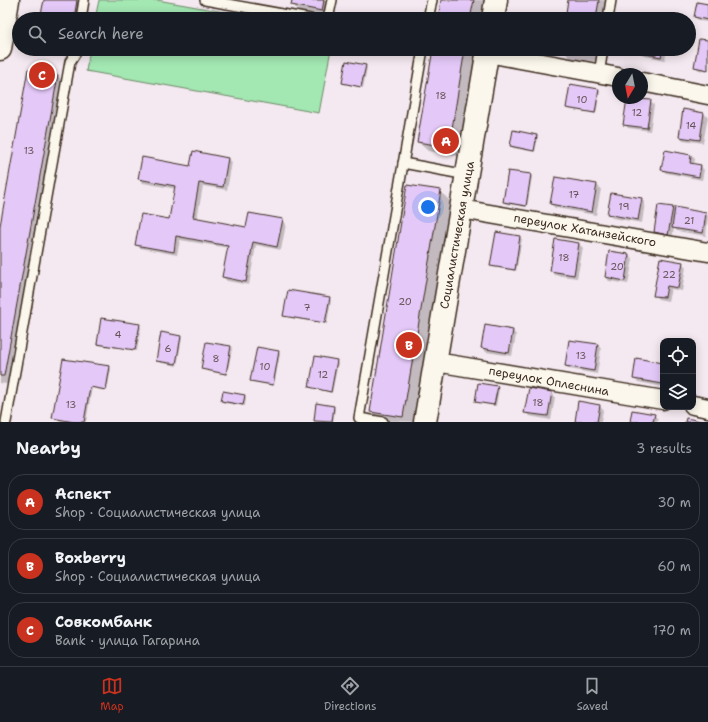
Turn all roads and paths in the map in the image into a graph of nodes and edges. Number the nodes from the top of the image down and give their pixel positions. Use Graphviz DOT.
graph roads {
  1 [pos="8,0"];
  2 [pos="84,0"];
  3 [pos="205,0"];
  4 [pos="332,0"];
  5 [pos="432,0"];
  6 [pos="496,0"];
  7 [pos="611,0"];
  8 [pos="217,1"];
  9 [pos="82,12"];
  10 [pos="274,12"];
  11 [pos="329,12"];
  12 [pos="429,12"];
  13 [pos="494,12"];
  14 [pos="609,12"];
  15 [pos="0,49"];
  16 [pos="74,56"];
  17 [pos="422,56"];
  18 [pos="487,56"];
  19 [pos="512,56"];
  20 [pos="602,56"];
  21 [pos="599,74"];
  22 [pos="612,76"];
  23 [pos="648,83"];
  24 [pos="708,95"];
  25 [pos="404,164"];
  26 [pos="467,175"];
  27 [pos="461,209"];
  28 [pos="708,252"];
  29 [pos="436,362"];
  30 [pos="660,399"];
  31 [pos="696,406"];
  32 [pos="708,408"];
  33 [pos="6,422"];
  34 [pos="383,422"];
  35 [pos="426,422"];
  1 -- 15 [label="main road"];
  2 -- 9 [label="lane"];
  3 -- 8 [label="lane"];
  4 -- 11 [label="lane"];
  5 -- 12 [label="lane"];
  6 -- 13 [label="main road"];
  7 -- 14 [label="lane"];
  8 -- 10 [label="lane"];
  16 -- 33 [label="lane"];
  17 -- 25 [label="lane"];
  18 -- 26 [label="main road, Социалистическая улица"];
  19 -- 21 [label="street"];
  20 -- 21 [label="lane"];
  21 -- 22 [label="street"];
  23 -- 24 [label="street"];
  25 -- 26 [label="lane"];
  25 -- 34 [label="lane"];
  26 -- 27 [label="main road, Социалистическая улица"];
  27 -- 28 [label="street, переулок Хатанзейского"];
  27 -- 29 [label="main road, Социалистическая улица"];
  29 -- 30 [label="street, переулок Оплеснина"];
  29 -- 35 [label="main road, Социалистическая улица"];
  31 -- 32 [label="street"];
}
